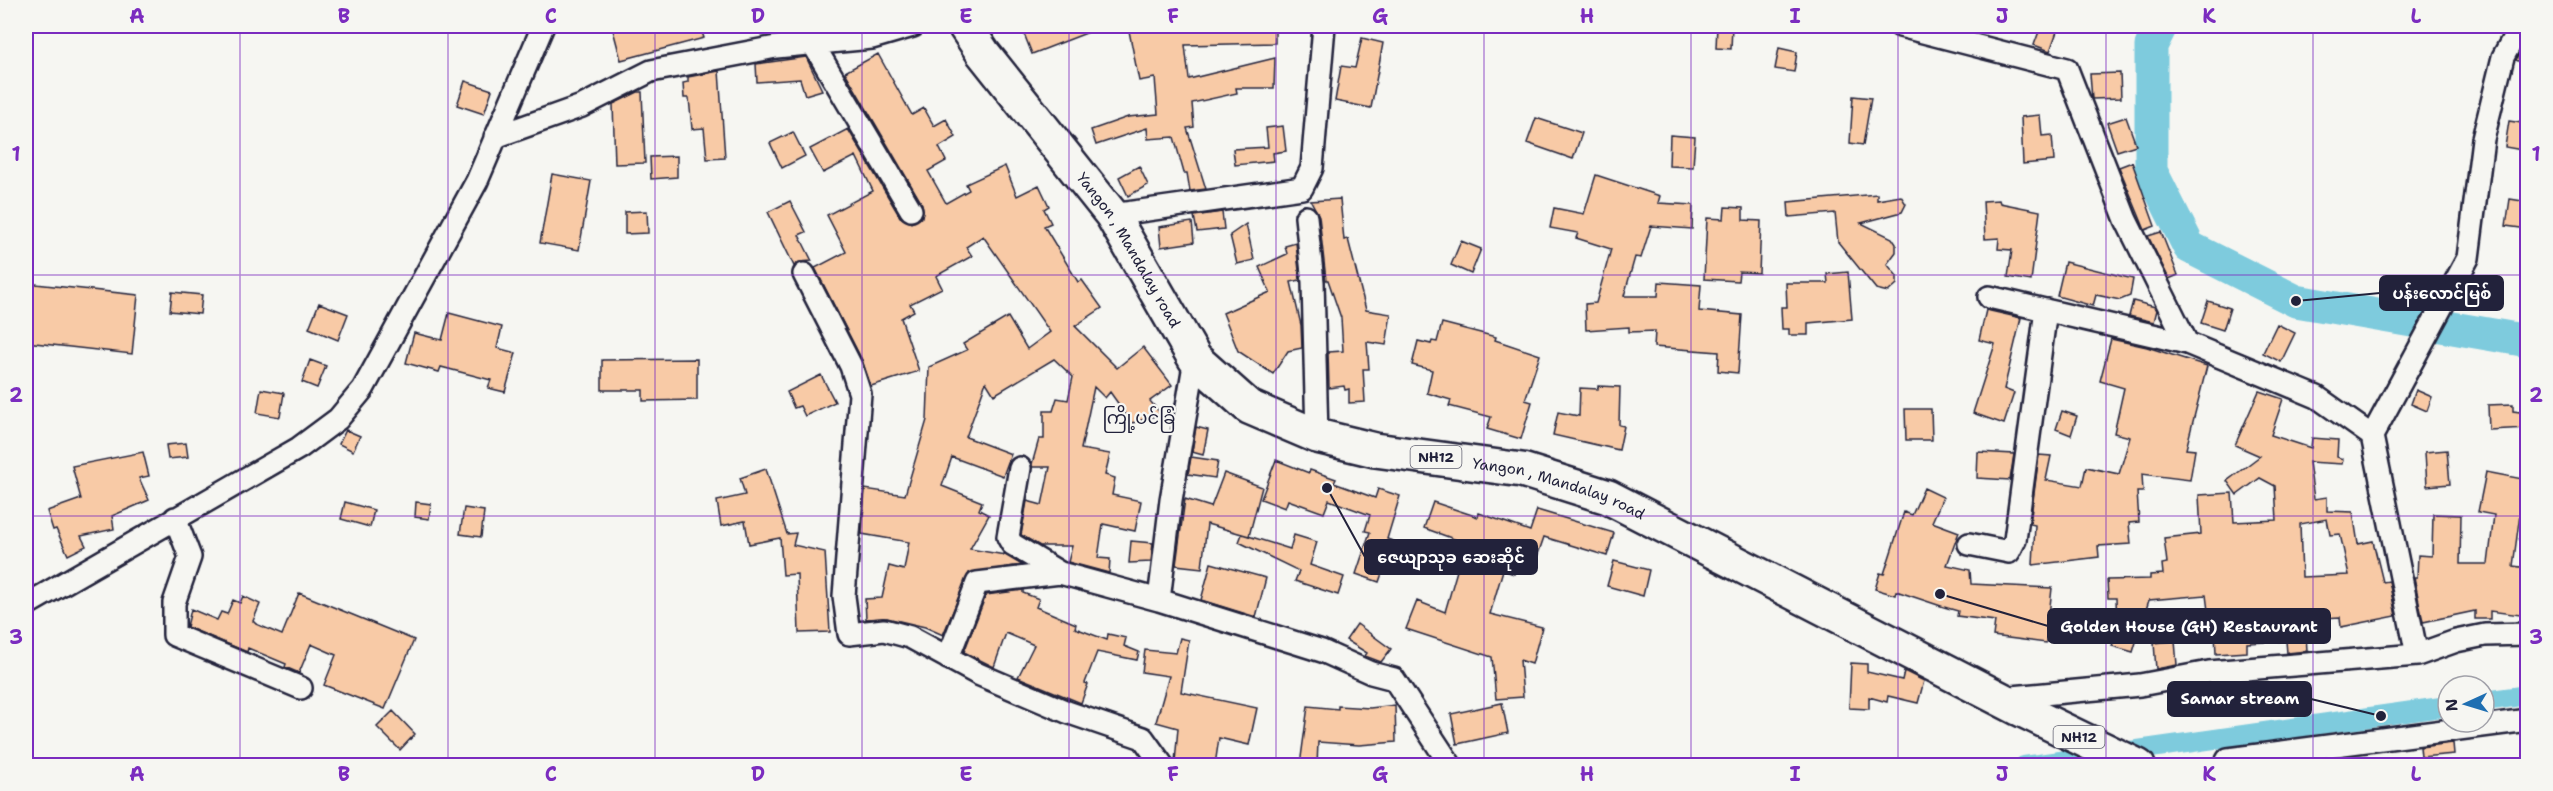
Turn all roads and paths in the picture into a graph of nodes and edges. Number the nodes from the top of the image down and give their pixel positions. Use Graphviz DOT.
graph roads {
  1 [pos="543,26"];
  2 [pos="913,26"];
  3 [pos="965,26"];
  4 [pos="1324,26"];
  5 [pos="1900,26"];
  6 [pos="2520,26"];
  7 [pos="978,39"];
  8 [pos="813,44"];
  9 [pos="495,137"];
  10 [pos="911,210"];
  11 [pos="1112,215"];
  12 [pos="1306,217"];
  13 [pos="804,274"];
  14 [pos="1989,297"];
  15 [pos="2046,310"];
  16 [pos="2187,343"];
  17 [pos="1195,359"];
  18 [pos="1317,436"];
  19 [pos="2372,436"];
  20 [pos="1020,468"];
  21 [pos="175,518"];
  22 [pos="1969,544"];
  23 [pos="1060,573"];
  24 [pos="1159,600"];
  25 [pos="26,605"];
  26 [pos="2528,634"];
  27 [pos="2417,655"];
  28 [pos="948,658"];
  29 [pos="301,688"];
  30 [pos="2010,704"];
  31 [pos="2528,720"];
  32 [pos="1163,765"];
  33 [pos="1451,765"];
  34 [pos="2138,765"];
  35 [pos="2224,765"];
  1 -- 9 [label="street"];
  2 -- 8 [label="street"];
  3 -- 7 [label="highway, NH12"];
  4 -- 11 [label="street"];
  5 -- 16 [label="street"];
  6 -- 19 [label="street"];
  7 -- 11 [label="highway, Yangon , Mandalay road / NH12"];
  8 -- 9 [label="street"];
  8 -- 10 [label="street"];
  9 -- 21 [label="street"];
  11 -- 17 [label="highway, Yangon , Mandalay road / NH12"];
  12 -- 18 [label="street"];
  13 -- 28 [label="street"];
  14 -- 15 [label="street"];
  15 -- 16 [label="street"];
  15 -- 22 [label="street"];
  16 -- 19 [label="street"];
  17 -- 18 [label="highway, Yangon , Mandalay road / NH12"];
  17 -- 24 [label="street"];
  18 -- 30 [label="highway, Yangon , Mandalay road / NH12"];
  19 -- 27 [label="street"];
  20 -- 23 [label="street"];
  21 -- 25 [label="street"];
  21 -- 29 [label="street"];
  23 -- 24 [label="street"];
  23 -- 28 [label="street"];
  24 -- 33 [label="street"];
  26 -- 27 [label="street"];
  27 -- 30 [label="street"];
  28 -- 32 [label="street"];
  30 -- 34 [label="highway, NH12"];
  31 -- 35 [label="street"];
}
